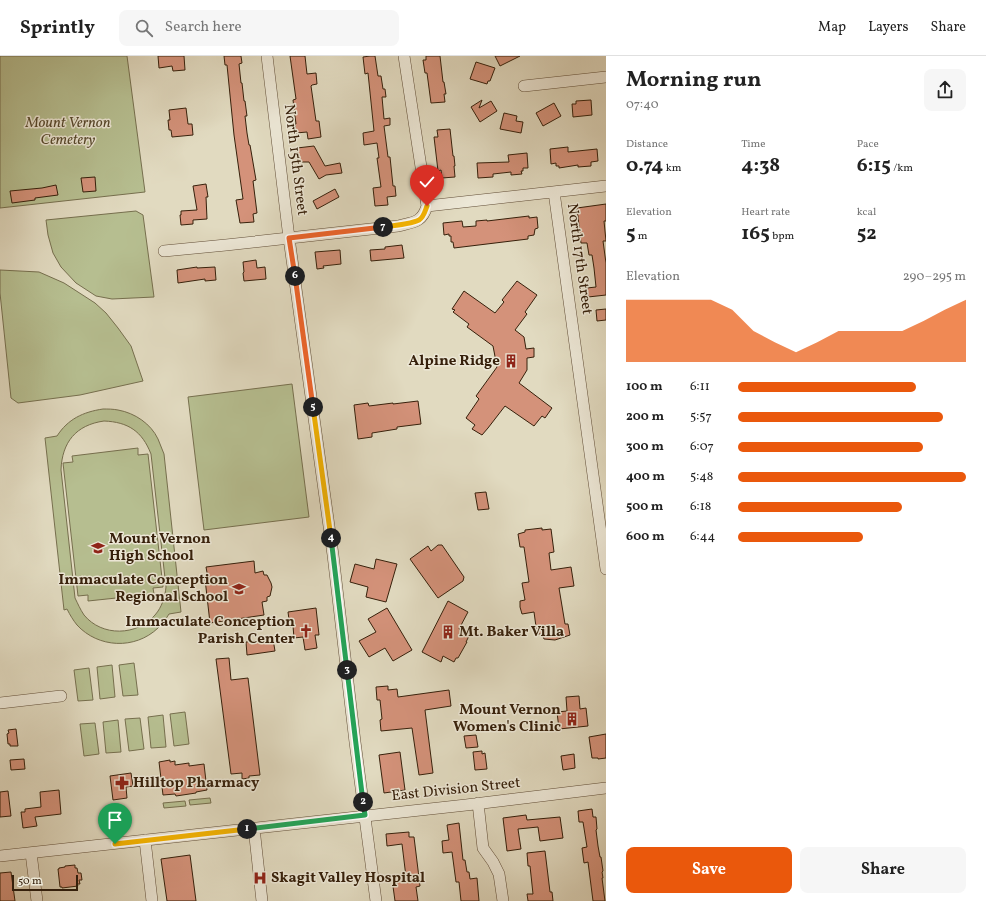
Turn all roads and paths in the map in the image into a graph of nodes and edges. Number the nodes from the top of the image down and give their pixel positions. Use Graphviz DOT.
graph roads {
  1 [pos="266,56"];
  2 [pos="404,56"];
  3 [pos="606,77"];
  4 [pos="524,86"];
  5 [pos="606,186"];
  6 [pos="554,192"];
  7 [pos="427,206"];
  8 [pos="289,238"];
  9 [pos="164,251"];
  10 [pos="606,569"];
  11 [pos="61,696"];
  12 [pos="0,703"];
  13 [pos="606,788"];
  14 [pos="478,803"];
  15 [pos="365,815"];
  16 [pos="254,828"];
  17 [pos="145,840"];
  18 [pos="31,853"];
  19 [pos="0,856"];
  20 [pos="37,901"];
  21 [pos="152,901"];
  22 [pos="262,901"];
  23 [pos="376,901"];
  24 [pos="503,901"];
  1 -- 8 [label="street, North 15th Street"];
  2 -- 7 [label="street"];
  3 -- 4 [label="street"];
  5 -- 6 [label="street"];
  6 -- 7 [label="street"];
  6 -- 10 [label="street, North 17th Street"];
  7 -- 8 [label="street"];
  8 -- 9 [label="street"];
  8 -- 15 [label="street, North 15th Street"];
  11 -- 12 [label="street"];
  13 -- 14 [label="street, East Division Street"];
  14 -- 15 [label="street, East Division Street"];
  14 -- 24 [label="street"];
  15 -- 16 [label="street, East Division Street"];
  15 -- 23 [label="street, North 15th Street"];
  16 -- 17 [label="street, East Division Street"];
  16 -- 22 [label="street"];
  17 -- 18 [label="street, East Division Street"];
  17 -- 21 [label="street"];
  18 -- 19 [label="street, East Division Street"];
  18 -- 20 [label="street"];
}
